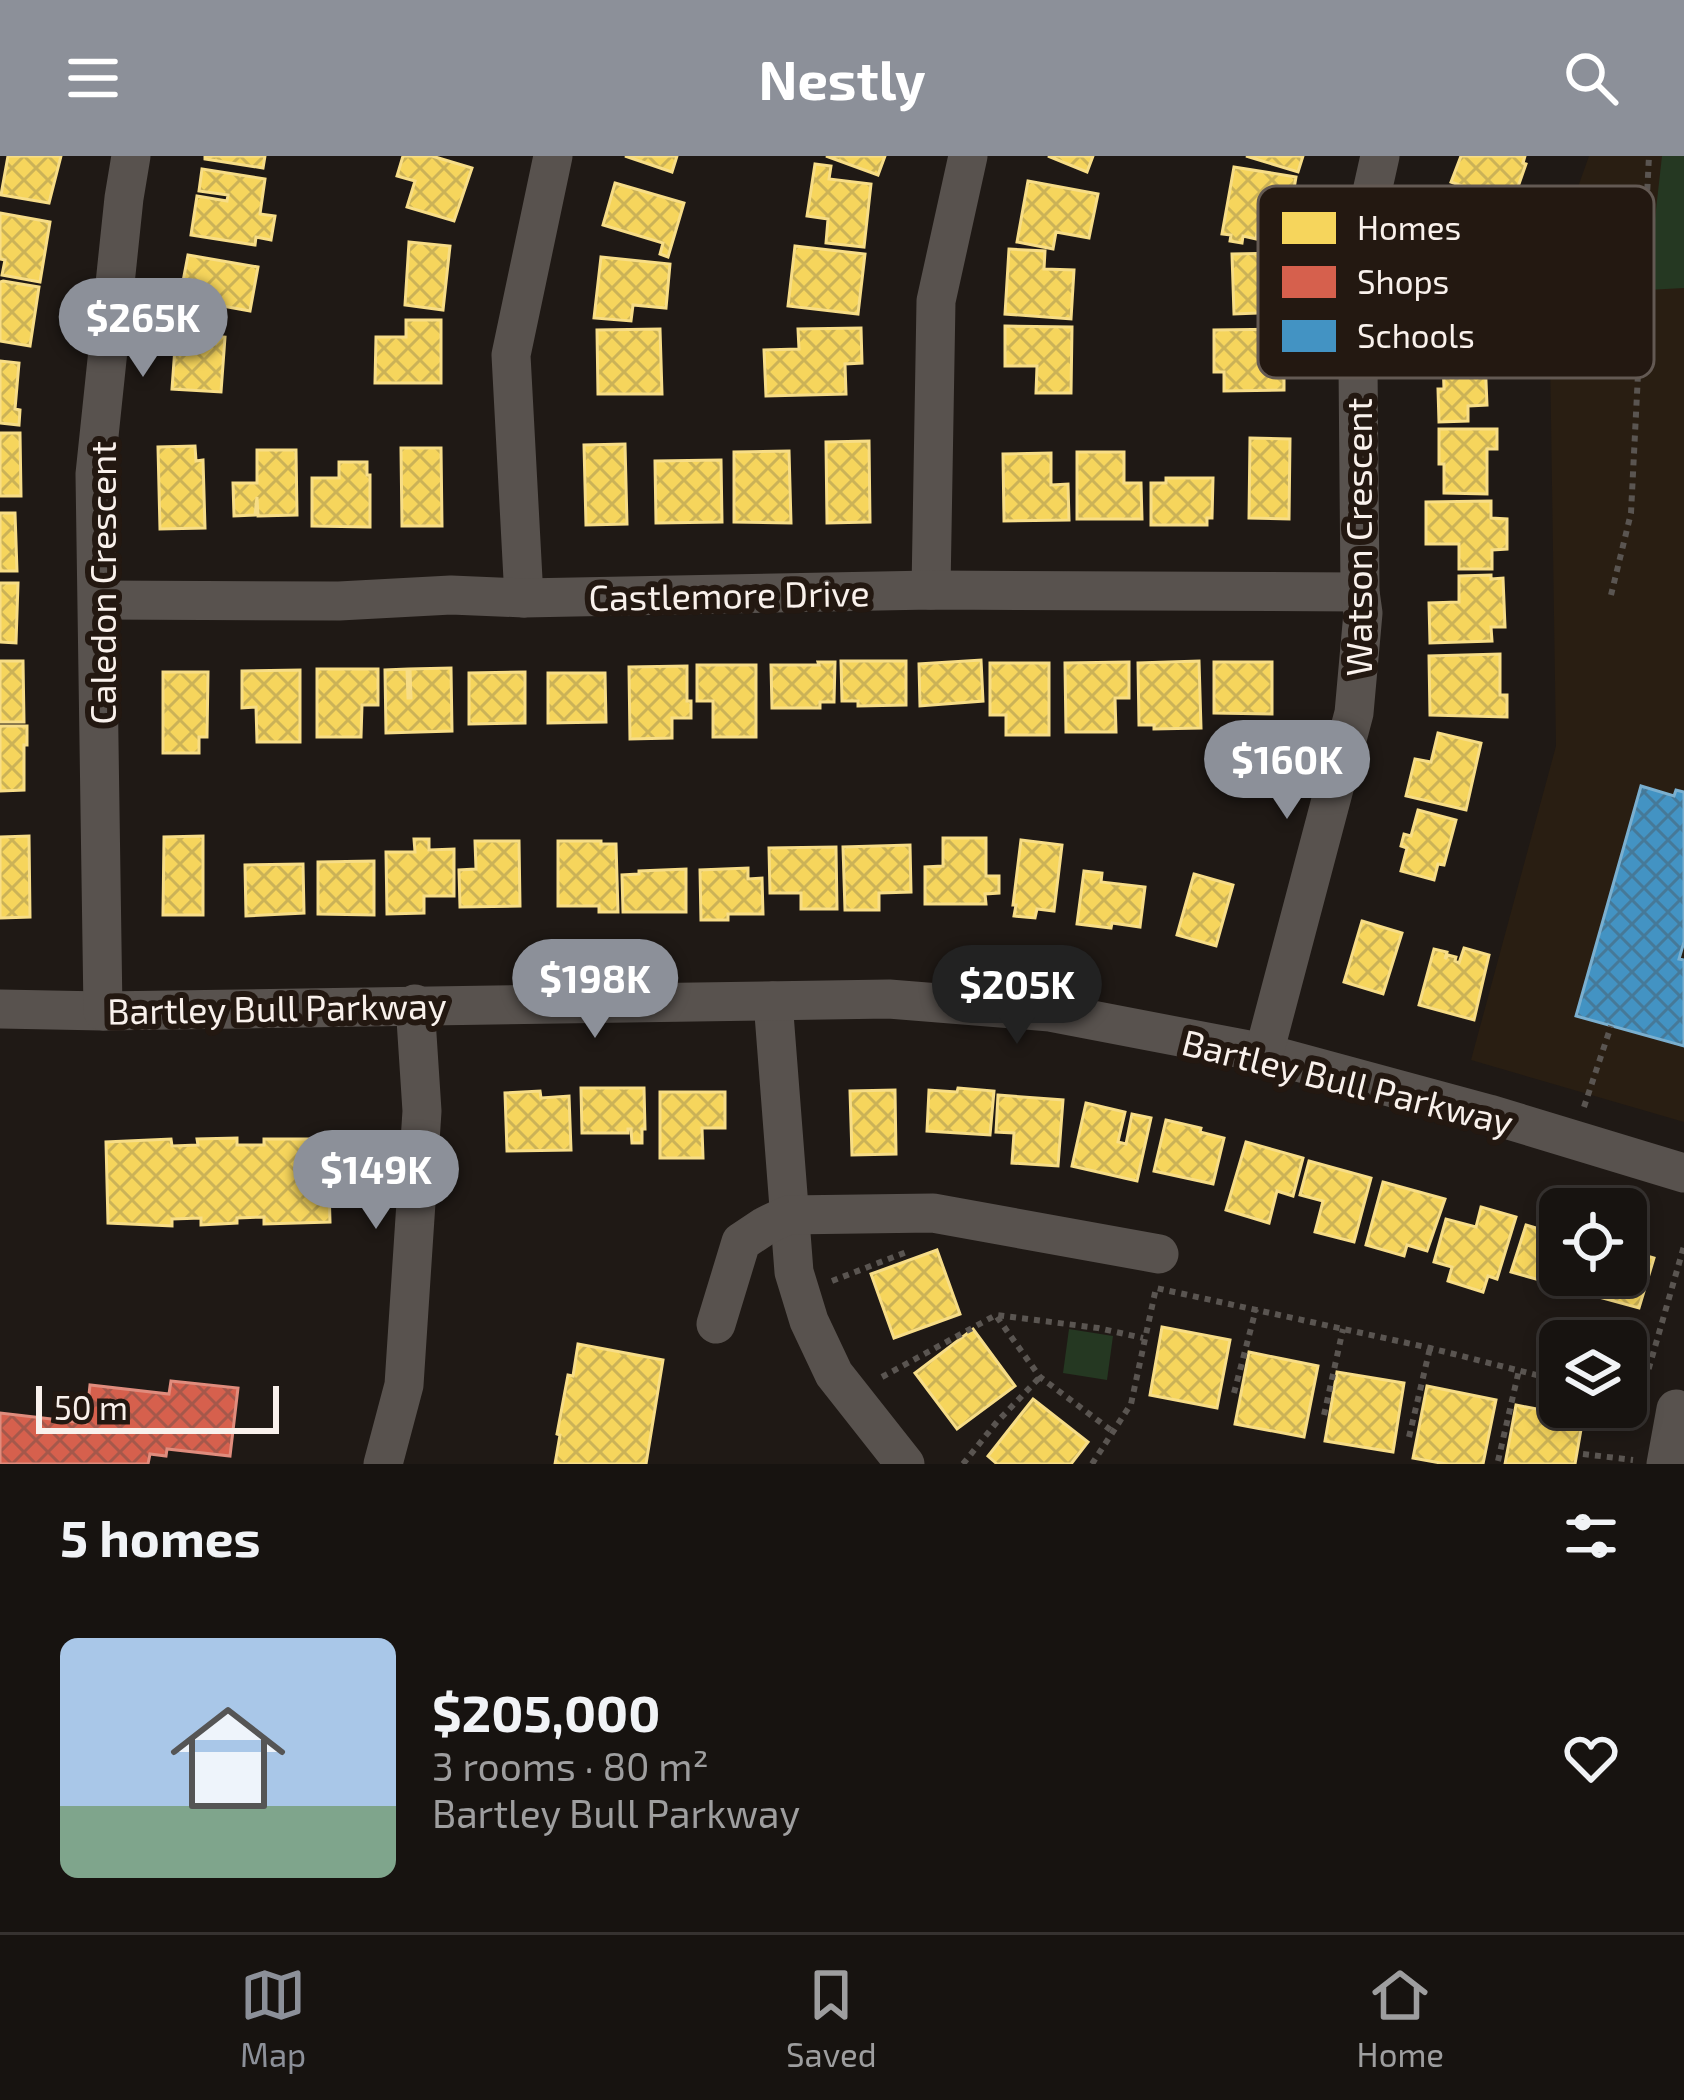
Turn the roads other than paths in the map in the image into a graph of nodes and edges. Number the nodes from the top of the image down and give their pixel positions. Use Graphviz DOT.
graph roads {
  1 [pos="131,156"];
  2 [pos="553,156"];
  3 [pos="968,156"];
  4 [pos="1380,156"];
  5 [pos="1373,186"];
  6 [pos="1358,378"];
  7 [pos="931,590"];
  8 [pos="1360,592"];
  9 [pos="524,598"];
  10 [pos="99,600"];
  11 [pos="773,1001"];
  12 [pos="415,1004"];
  13 [pos="0,1009"];
  14 [pos="104,1011"];
  15 [pos="1264,1053"];
  16 [pos="1684,1173"];
  17 [pos="788,1215"];
  18 [pos="1159,1254"];
  19 [pos="716,1324"];
  20 [pos="1658,1405"];
  21 [pos="1655,1463"];
  22 [pos="383,1464"];
  23 [pos="905,1464"];
  1 -- 10 [label="street, Caledon Crescent"];
  2 -- 9 [label="street"];
  3 -- 7 [label="street"];
  4 -- 5 [label="street, Watson Crescent"];
  6 -- 8 [label="street, Watson Crescent"];
  7 -- 8 [label="street, Castlemore Drive"];
  7 -- 9 [label="street, Castlemore Drive"];
  8 -- 15 [label="street, Watson Crescent"];
  9 -- 10 [label="street, Castlemore Drive"];
  10 -- 14 [label="street, Caledon Crescent"];
  11 -- 12 [label="street, Bartley Bull Parkway"];
  11 -- 15 [label="street, Bartley Bull Parkway"];
  11 -- 17 [label="street"];
  12 -- 14 [label="street, Bartley Bull Parkway"];
  12 -- 22 [label="street"];
  13 -- 14 [label="street, Bartley Bull Parkway"];
  15 -- 16 [label="street, Bartley Bull Parkway"];
  17 -- 18 [label="street"];
  17 -- 19 [label="street"];
  17 -- 23 [label="street"];
  20 -- 21 [label="street"];
}
